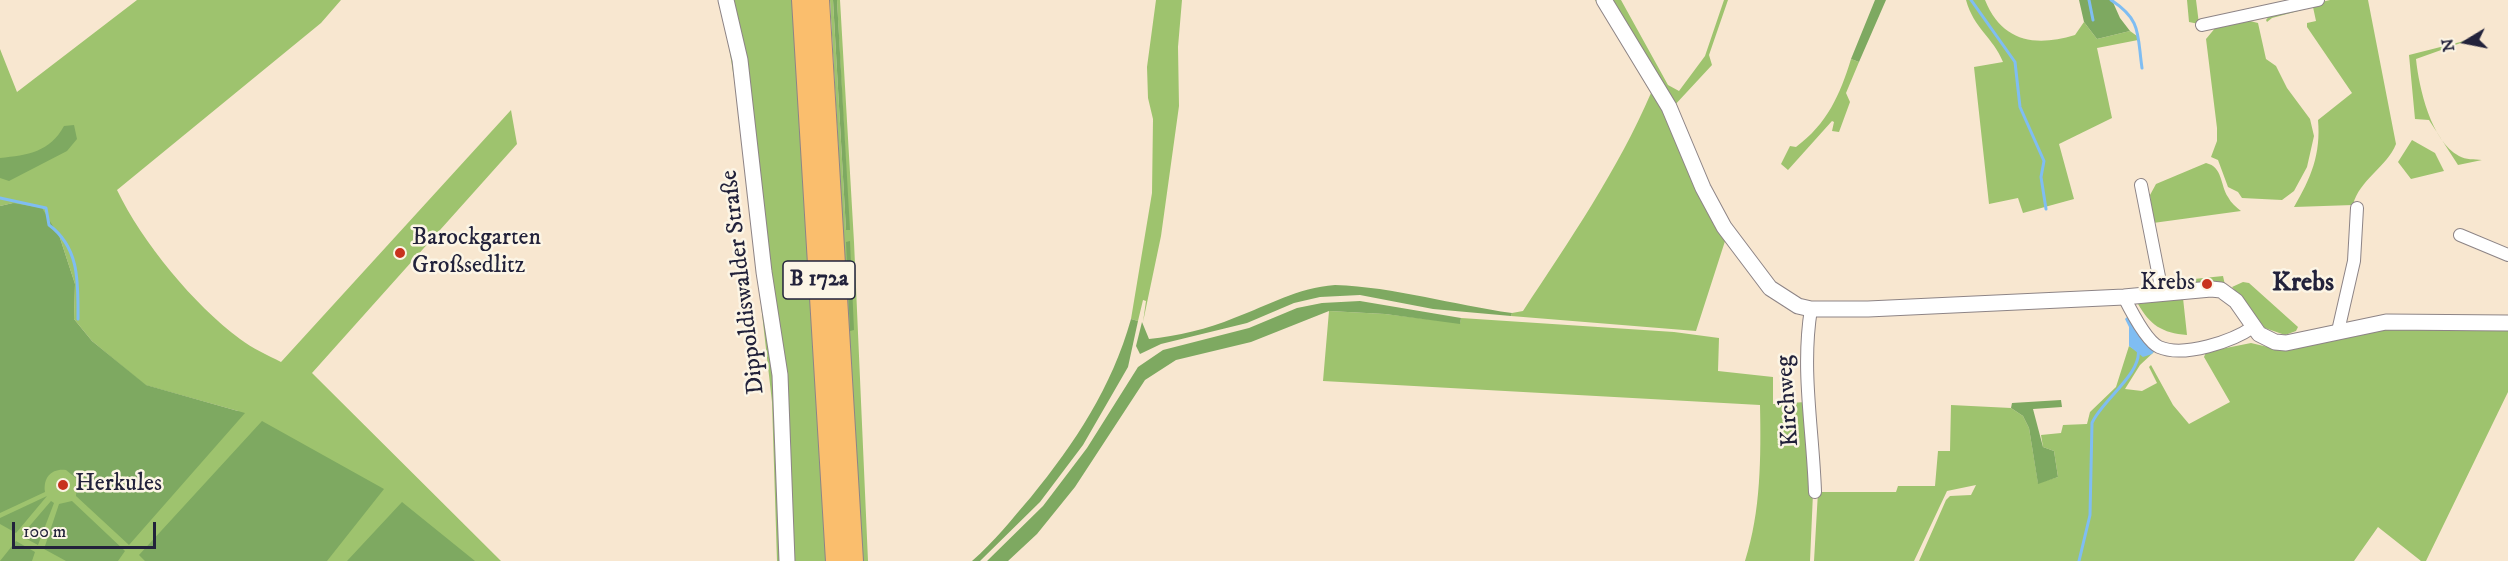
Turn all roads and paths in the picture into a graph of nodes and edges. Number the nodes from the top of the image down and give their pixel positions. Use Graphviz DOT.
graph roads {
  1 [pos="726,0"];
  2 [pos="802,0"];
  3 [pos="819,0"];
  4 [pos="1604,0"];
  5 [pos="2318,0"];
  6 [pos="2202,25"];
  7 [pos="2141,185"];
  8 [pos="2357,208"];
  9 [pos="2460,235"];
  10 [pos="2508,255"];
  11 [pos="2162,292"];
  12 [pos="2124,297"];
  13 [pos="1811,309"];
  14 [pos="2508,322"];
  15 [pos="2253,327"];
  16 [pos="2338,331"];
  17 [pos="1815,492"];
  18 [pos="787,561"];
  19 [pos="836,561"];
  20 [pos="853,561"];
  1 -- 18 [label="street, Dippoldiswalder Straße"];
  2 -- 19 [label="highway, B 172a"];
  3 -- 20 [label="highway, B 172a"];
  4 -- 13 [label="street"];
  5 -- 6 [label="street"];
  7 -- 11 [label="street"];
  8 -- 16 [label="street"];
  9 -- 10 [label="street"];
  11 -- 12 [label="street"];
  11 -- 15 [label="street"];
  12 -- 13 [label="street"];
  12 -- 15 [label="street"];
  13 -- 17 [label="street, Kirchweg"];
  14 -- 16 [label="street"];
  15 -- 16 [label="street"];
}
